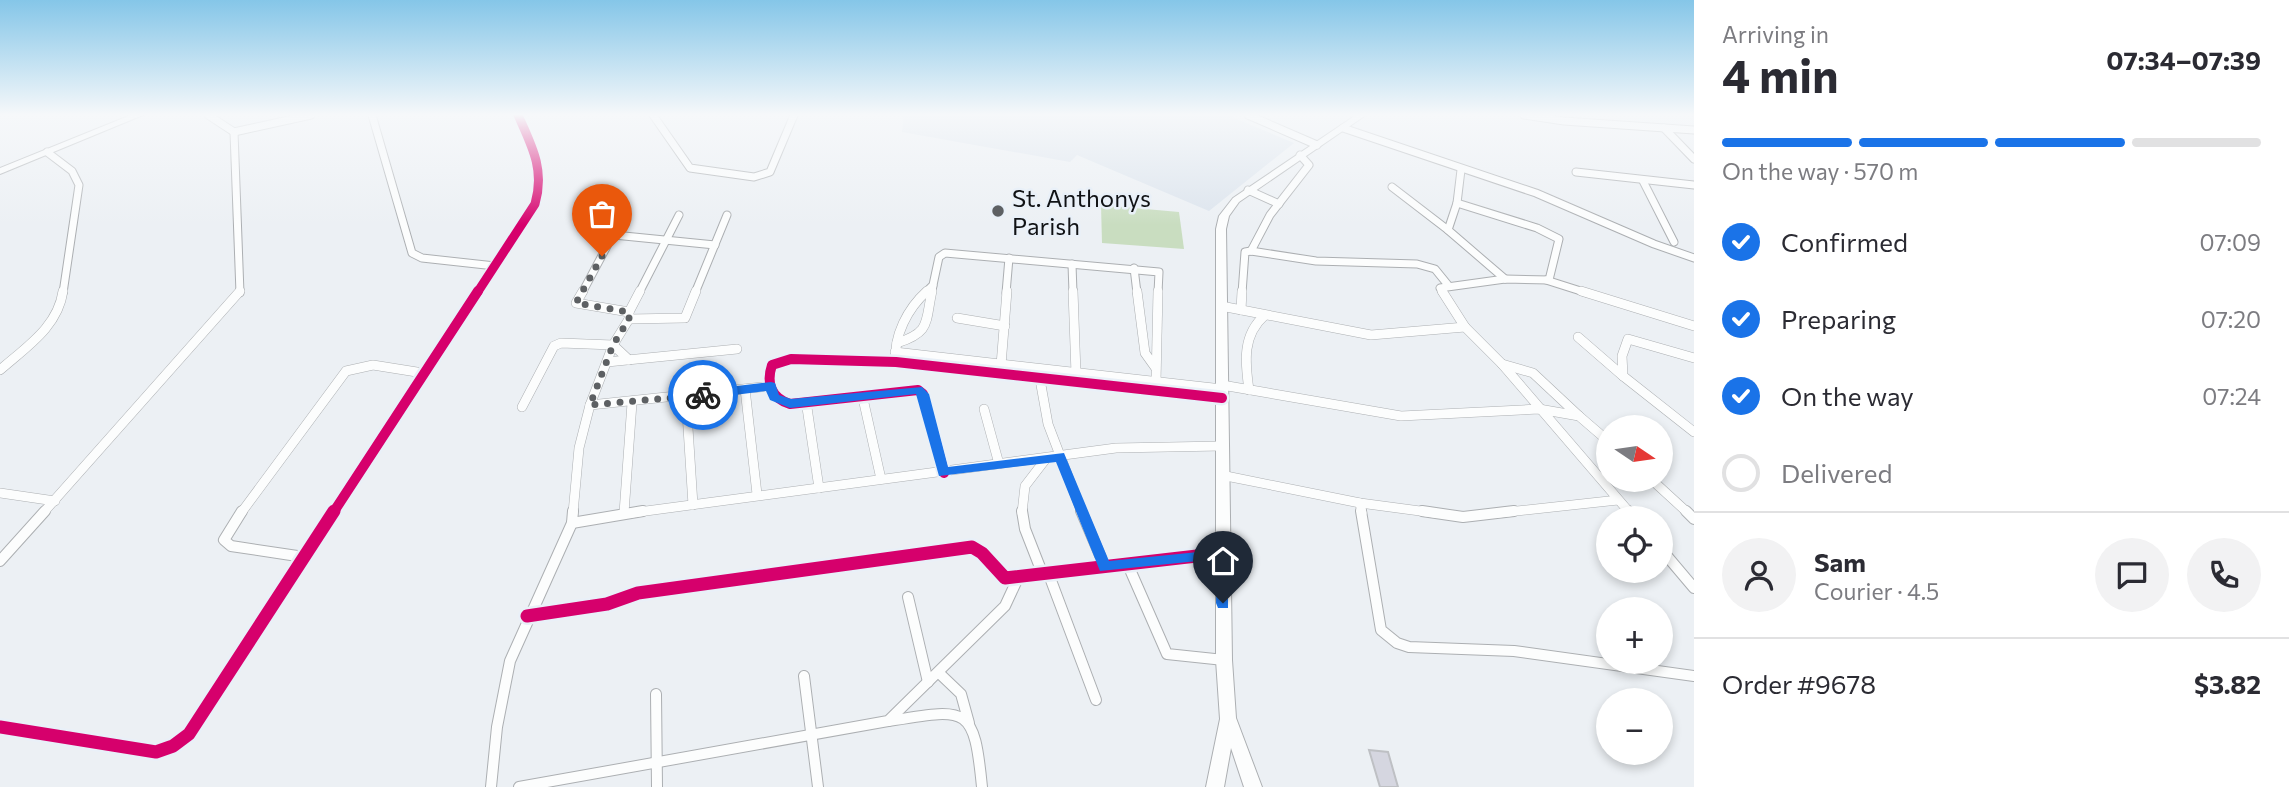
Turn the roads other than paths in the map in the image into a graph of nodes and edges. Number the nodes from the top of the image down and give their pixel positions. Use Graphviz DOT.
graph roads {
  1 [pos="47,152"];
  2 [pos="235,152"];
  3 [pos="383,152"];
  4 [pos="535,152"];
  5 [pos="679,152"];
  6 [pos="779,152"];
  7 [pos="1306,152"];
  8 [pos="1410,152"];
  9 [pos="1300,155"];
  10 [pos="1284,165"];
  11 [pos="1461,170"];
  12 [pos="0,171"];
  13 [pos="1576,172"];
  14 [pos="1300,174"];
  15 [pos="1643,181"];
  16 [pos="1694,185"];
  17 [pos="1392,187"];
  18 [pos="1248,190"];
  19 [pos="1457,203"];
  20 [pos="1279,204"];
  21 [pos="679,215"];
  22 [pos="727,215"];
  23 [pos="622,218"];
  24 [pos="1448,230"];
  25 [pos="614,235"];
  26 [pos="664,240"];
  27 [pos="1674,242"];
  28 [pos="715,245"];
  29 [pos="1251,251"];
  30 [pos="1009,258"];
  31 [pos="1694,258"];
  32 [pos="1072,264"];
  33 [pos="495,266"];
  34 [pos="1134,268"];
  35 [pos="1504,279"];
  36 [pos="1546,280"];
  37 [pos="933,285"];
  38 [pos="1448,285"];
  39 [pos="1221,306"];
  40 [pos="1241,310"];
  41 [pos="629,315"];
  42 [pos="1265,315"];
  43 [pos="957,318"];
  44 [pos="1004,326"];
  45 [pos="1694,326"];
  46 [pos="1465,327"];
  47 [pos="1578,337"];
  48 [pos="613,345"];
  49 [pos="737,349"];
  50 [pos="896,352"];
  51 [pos="1694,358"];
  52 [pos="629,360"];
  53 [pos="607,362"];
  54 [pos="1502,364"];
  55 [pos="1001,365"];
  56 [pos="971,366"];
  57 [pos="1155,367"];
  58 [pos="0,370"];
  59 [pos="423,373"];
  60 [pos="1039,373"];
  61 [pos="1076,374"];
  62 [pos="1623,376"];
  63 [pos="1109,381"];
  64 [pos="1156,382"];
  65 [pos="771,386"];
  66 [pos="745,389"];
  67 [pos="1250,390"];
  68 [pos="1222,391"];
  69 [pos="862,394"];
  70 [pos="686,397"];
  71 [pos="806,401"];
  72 [pos="632,403"];
  73 [pos="590,405"];
  74 [pos="522,407"];
  75 [pos="984,409"];
  76 [pos="1539,410"];
  77 [pos="1579,416"];
  78 [pos="1596,431"];
  79 [pos="1694,432"];
  80 [pos="1221,446"];
  81 [pos="1060,457"];
  82 [pos="1046,458"];
  83 [pos="999,464"];
  84 [pos="944,473"];
  85 [pos="1221,475"];
  86 [pos="881,479"];
  87 [pos="819,488"];
  88 [pos="1665,492"];
  89 [pos="0,493"];
  90 [pos="757,494"];
  91 [pos="1618,500"];
  92 [pos="55,501"];
  93 [pos="1360,503"];
  94 [pos="693,505"];
  95 [pos="1623,506"];
  96 [pos="624,513"];
  97 [pos="1694,519"];
  98 [pos="572,523"];
  99 [pos="1223,553"];
  100 [pos="304,557"];
  101 [pos="0,561"];
  102 [pos="1673,563"];
  103 [pos="1128,565"];
  104 [pos="1105,567"];
  105 [pos="1046,575"];
  106 [pos="1018,579"];
  107 [pos="1694,588"];
  108 [pos="908,597"];
  109 [pos="527,615"];
  110 [pos="1224,660"];
  111 [pos="939,673"];
  112 [pos="804,676"];
  113 [pos="1694,676"];
  114 [pos="928,682"];
  115 [pos="656,694"];
  116 [pos="1096,701"];
  117 [pos="1228,718"];
  118 [pos="888,721"];
  119 [pos="969,723"];
  120 [pos="0,727"];
  121 [pos="812,734"];
  122 [pos="656,761"];
  123 [pos="491,787"];
  124 [pos="519,787"];
  125 [pos="657,787"];
  126 [pos="818,787"];
  127 [pos="982,787"];
  128 [pos="1215,787"];
  129 [pos="1252,787"];
  1 -- 12 [label="main road"];
  1 -- 58 [label="street"];
  2 -- 92 [label="street"];
  3 -- 33 [label="street"];
  4 -- 33 [label="street"];
  5 -- 6 [label="street"];
  7 -- 9 [label="main road"];
  8 -- 11 [label="street"];
  9 -- 10 [label="main road"];
  9 -- 14 [label="street"];
  10 -- 14 [label="street"];
  10 -- 18 [label="main road"];
  11 -- 19 [label="street"];
  11 -- 31 [label="street"];
  13 -- 15 [label="street"];
  14 -- 20 [label="street"];
  15 -- 16 [label="street"];
  15 -- 27 [label="street"];
  17 -- 24 [label="street"];
  18 -- 20 [label="street"];
  18 -- 39 [label="main road"];
  19 -- 24 [label="street"];
  19 -- 36 [label="street"];
  20 -- 29 [label="street"];
  21 -- 26 [label="street"];
  22 -- 28 [label="street"];
  23 -- 25 [label="street"];
  24 -- 35 [label="street"];
  25 -- 26 [label="street"];
  25 -- 41 [label="street"];
  26 -- 28 [label="street"];
  26 -- 41 [label="street"];
  28 -- 41 [label="street"];
  29 -- 38 [label="street"];
  29 -- 40 [label="street"];
  30 -- 32 [label="street"];
  30 -- 37 [label="street"];
  30 -- 44 [label="street"];
  32 -- 34 [label="street"];
  32 -- 61 [label="street"];
  33 -- 59 [label="street"];
  34 -- 57 [label="street"];
  34 -- 57 [label="street"];
  35 -- 36 [label="street"];
  35 -- 38 [label="street"];
  36 -- 45 [label="street"];
  37 -- 50 [label="street"];
  37 -- 50 [label="street"];
  38 -- 46 [label="street"];
  39 -- 40 [label="street"];
  39 -- 68 [label="main road"];
  40 -- 42 [label="street"];
  41 -- 48 [label="street"];
  42 -- 46 [label="street"];
  42 -- 67 [label="street"];
  43 -- 44 [label="street"];
  44 -- 55 [label="street"];
  46 -- 54 [label="street"];
  47 -- 62 [label="street"];
  48 -- 52 [label="street"];
  48 -- 53 [label="street"];
  48 -- 74 [label="street"];
  49 -- 52 [label="street"];
  50 -- 56 [label="street"];
  50 -- 65 [label="street"];
  51 -- 62 [label="street"];
  52 -- 53 [label="street"];
  53 -- 73 [label="street"];
  54 -- 76 [label="street"];
  54 -- 77 [label="street"];
  55 -- 56 [label="street"];
  55 -- 60 [label="street"];
  56 -- 60 [label="street"];
  57 -- 64 [label="street"];
  59 -- 100 [label="street"];
  59 -- 100 [label="street"];
  60 -- 61 [label="street"];
  60 -- 63 [label="street"];
  60 -- 81 [label="street"];
  61 -- 63 [label="street"];
  62 -- 79 [label="street"];
  63 -- 64 [label="street"];
  63 -- 68 [label="street"];
  64 -- 68 [label="street"];
  65 -- 66 [label="street"];
  65 -- 71 [label="street"];
  66 -- 70 [label="street"];
  66 -- 90 [label="street"];
  67 -- 68 [label="street"];
  67 -- 76 [label="street"];
  68 -- 80 [label="main road"];
  69 -- 71 [label="street"];
  69 -- 84 [label="street"];
  69 -- 86 [label="street"];
  70 -- 72 [label="street"];
  70 -- 94 [label="street"];
  71 -- 87 [label="street"];
  72 -- 73 [label="street"];
  72 -- 96 [label="street"];
  73 -- 98 [label="street"];
  75 -- 83 [label="street"];
  76 -- 77 [label="street"];
  76 -- 91 [label="street"];
  77 -- 78 [label="street"];
  80 -- 81 [label="street"];
  80 -- 85 [label="main road"];
  81 -- 82 [label="street"];
  81 -- 104 [label="street"];
  82 -- 83 [label="street"];
  82 -- 105 [label="street"];
  83 -- 84 [label="street"];
  84 -- 86 [label="street"];
  85 -- 93 [label="street"];
  85 -- 99 [label="main road"];
  86 -- 87 [label="street"];
  87 -- 90 [label="street"];
  88 -- 97 [label="street"];
  89 -- 92 [label="street"];
  90 -- 94 [label="street"];
  91 -- 93 [label="street"];
  91 -- 95 [label="street"];
  92 -- 101 [label="street"];
  93 -- 113 [label="street"];
  94 -- 96 [label="street"];
  96 -- 98 [label="street"];
  98 -- 109 [label="street"];
  99 -- 103 [label="street"];
  99 -- 110 [label="main road"];
  100 -- 120 [label="street"];
  102 -- 107 [label="street"];
  103 -- 104 [label="street"];
  103 -- 110 [label="street"];
  104 -- 105 [label="street"];
  105 -- 106 [label="street"];
  105 -- 116 [label="street"];
  106 -- 109 [label="street"];
  106 -- 111 [label="street"];
  108 -- 114 [label="street"];
  109 -- 123 [label="street"];
  110 -- 117 [label="main road"];
  111 -- 114 [label="street"];
  111 -- 119 [label="street"];
  112 -- 121 [label="street"];
  114 -- 118 [label="street"];
  115 -- 122 [label="street"];
  117 -- 128 [label="main road"];
  117 -- 129 [label="main road"];
  118 -- 119 [label="street"];
  118 -- 121 [label="street"];
  119 -- 127 [label="street"];
  121 -- 122 [label="street"];
  121 -- 126 [label="street"];
  122 -- 124 [label="street"];
  122 -- 125 [label="street"];
}
